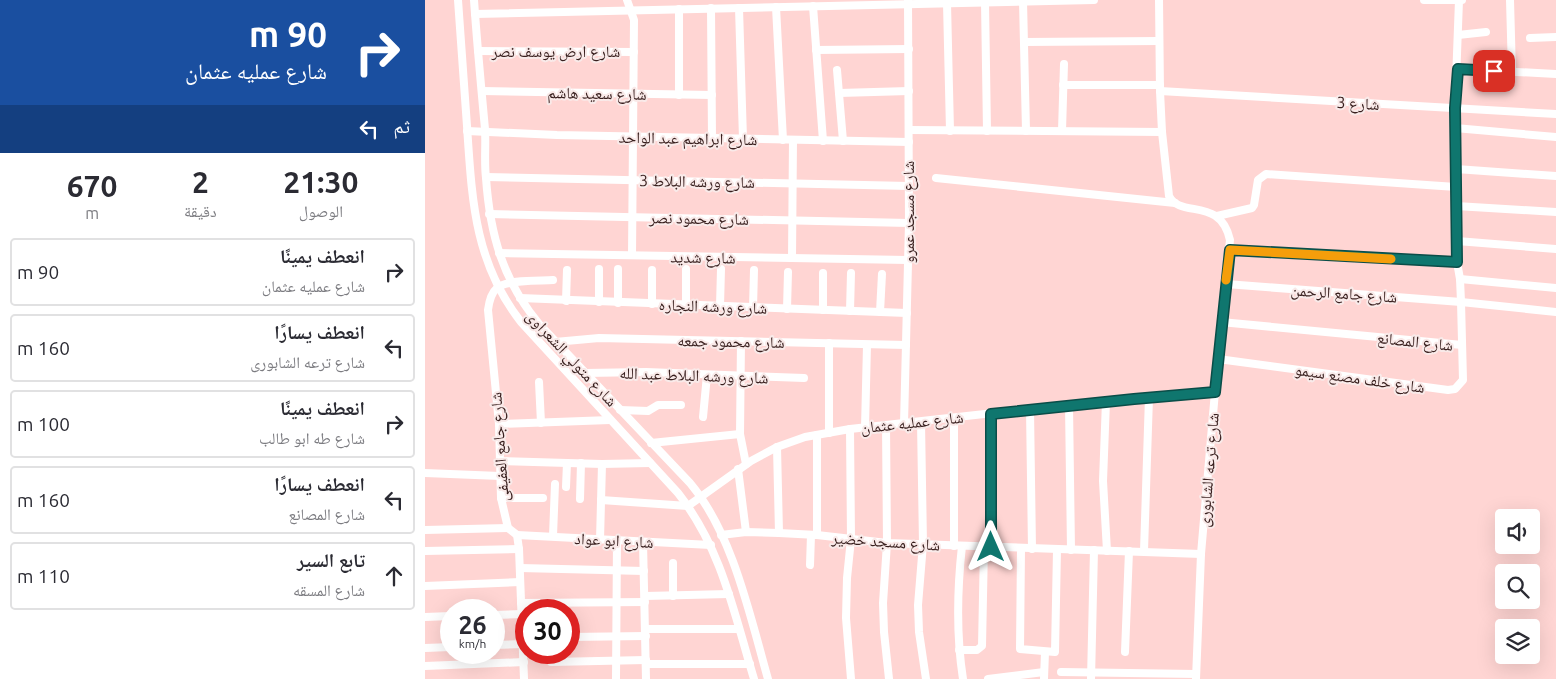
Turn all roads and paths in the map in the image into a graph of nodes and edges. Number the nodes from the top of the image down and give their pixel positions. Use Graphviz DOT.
graph roads {
  1 [pos="457,0"];
  2 [pos="474,0"];
  3 [pos="627,0"];
  4 [pos="1093,0"];
  5 [pos="1159,0"];
  6 [pos="1424,0"];
  7 [pos="1459,0"];
  8 [pos="1463,0"];
  9 [pos="1510,0"];
  10 [pos="1027,1"];
  11 [pos="908,2"];
  12 [pos="985,2"];
  13 [pos="947,3"];
  14 [pos="774,5"];
  15 [pos="813,6"];
  16 [pos="711,8"];
  17 [pos="739,8"];
  18 [pos="679,9"];
  19 [pos="630,10"];
  20 [pos="475,14"];
  21 [pos="1486,32"];
  22 [pos="1458,34"];
  23 [pos="1556,37"];
  24 [pos="1530,38"];
  25 [pos="1159,41"];
  26 [pos="1024,42"];
  27 [pos="909,49"];
  28 [pos="817,50"];
  29 [pos="478,51"];
  30 [pos="634,52"];
  31 [pos="1064,64"];
  32 [pos="1458,69"];
  33 [pos="837,70"];
  34 [pos="1511,72"];
  35 [pos="1556,74"];
  36 [pos="1063,85"];
  37 [pos="1160,88"];
  38 [pos="482,91"];
  39 [pos="909,91"];
  40 [pos="839,92"];
  41 [pos="634,94"];
  42 [pos="679,95"];
  43 [pos="712,96"];
  44 [pos="1455,108"];
  45 [pos="1556,114"];
  46 [pos="1455,128"];
  47 [pos="909,130"];
  48 [pos="950,130"];
  49 [pos="467,131"];
  50 [pos="987,131"];
  51 [pos="1026,131"];
  52 [pos="1062,131"];
  53 [pos="485,132"];
  54 [pos="1162,132"];
  55 [pos="633,137"];
  56 [pos="1556,137"];
  57 [pos="712,138"];
  58 [pos="743,139"];
  59 [pos="783,140"];
  60 [pos="793,140"];
  61 [pos="823,141"];
  62 [pos="843,141"];
  63 [pos="909,142"];
  64 [pos="1456,169"];
  65 [pos="1556,176"];
  66 [pos="485,177"];
  67 [pos="936,178"];
  68 [pos="633,180"];
  69 [pos="793,183"];
  70 [pos="909,186"];
  71 [pos="1456,187"];
  72 [pos="1175,203"];
  73 [pos="1456,206"];
  74 [pos="1556,212"];
  75 [pos="489,214"];
  76 [pos="1217,216"];
  77 [pos="632,217"];
  78 [pos="793,220"];
  79 [pos="909,223"];
  80 [pos="1457,241"];
  81 [pos="1556,249"];
  82 [pos="1230,250"];
  83 [pos="499,253"];
  84 [pos="632,256"];
  85 [pos="792,258"];
  86 [pos="908,260"];
  87 [pos="1457,262"];
  88 [pos="599,269"];
  89 [pos="618,269"];
  90 [pos="686,269"];
  91 [pos="721,269"];
  92 [pos="567,270"];
  93 [pos="652,270"];
  94 [pos="754,270"];
  95 [pos="788,272"];
  96 [pos="823,273"];
  97 [pos="851,273"];
  98 [pos="882,274"];
  99 [pos="1460,279"];
  100 [pos="553,280"];
  101 [pos="511,282"];
  102 [pos="1226,284"];
  103 [pos="499,286"];
  104 [pos="1556,288"];
  105 [pos="520,298"];
  106 [pos="565,300"];
  107 [pos="599,302"];
  108 [pos="618,302"];
  109 [pos="1461,302"];
  110 [pos="652,304"];
  111 [pos="686,305"];
  112 [pos="721,306"];
  113 [pos="753,308"];
  114 [pos="787,309"];
  115 [pos="823,310"];
  116 [pos="850,311"];
  117 [pos="880,312"];
  118 [pos="1556,312"];
  119 [pos="907,313"];
  120 [pos="1221,322"];
  121 [pos="741,341"];
  122 [pos="555,342"];
  123 [pos="829,344"];
  124 [pos="867,344"];
  125 [pos="906,345"];
  126 [pos="1462,345"];
  127 [pos="1218,359"];
  128 [pos="585,373"];
  129 [pos="707,375"];
  130 [pos="741,376"];
  131 [pos="804,378"];
  132 [pos="539,382"];
  133 [pos="1215,392"];
  134 [pos="1149,397"];
  135 [pos="1105,401"];
  136 [pos="681,405"];
  137 [pos="1069,405"];
  138 [pos="1030,409"];
  139 [pos="620,410"];
  140 [pos="991,414"];
  141 [pos="703,417"];
  142 [pos="954,418"];
  143 [pos="610,420"];
  144 [pos="921,422"];
  145 [pos="541,423"];
  146 [pos="499,424"];
  147 [pos="904,424"];
  148 [pos="886,426"];
  149 [pos="865,428"];
  150 [pos="851,429"];
  151 [pos="829,433"];
  152 [pos="740,434"];
  153 [pos="817,435"];
  154 [pos="651,443"];
  155 [pos="777,447"];
  156 [pos="500,461"];
  157 [pos="567,463"];
  158 [pos="581,463"];
  159 [pos="650,463"];
  160 [pos="601,464"];
  161 [pos="746,464"];
  162 [pos="738,469"];
  163 [pos="425,474"];
  164 [pos="500,476"];
  165 [pos="555,484"];
  166 [pos="565,487"];
  167 [pos="701,497"];
  168 [pos="501,498"];
  169 [pos="543,498"];
  170 [pos="580,499"];
  171 [pos="601,500"];
  172 [pos="688,506"];
  173 [pos="508,528"];
  174 [pos="425,530"];
  175 [pos="746,532"];
  176 [pos="779,533"];
  177 [pos="721,535"];
  178 [pos="814,535"];
  179 [pos="517,536"];
  180 [pos="553,536"];
  181 [pos="851,539"];
  182 [pos="600,540"];
  183 [pos="617,541"];
  184 [pos="643,542"];
  185 [pos="887,543"];
  186 [pos="923,544"];
  187 [pos="711,545"];
  188 [pos="958,546"];
  189 [pos="988,547"];
  190 [pos="519,548"];
  191 [pos="1021,549"];
  192 [pos="1032,549"];
  193 [pos="1057,550"];
  194 [pos="1071,550"];
  195 [pos="1094,550"];
  196 [pos="425,551"];
  197 [pos="1107,551"];
  198 [pos="1129,551"];
  199 [pos="1144,552"];
  200 [pos="1201,554"];
  201 [pos="673,563"];
  202 [pos="810,565"];
  203 [pos="520,568"];
  204 [pos="617,570"];
  205 [pos="644,571"];
  206 [pos="520,582"];
  207 [pos="425,586"];
  208 [pos="729,594"];
  209 [pos="673,596"];
  210 [pos="521,599"];
  211 [pos="645,599"];
  212 [pos="580,602"];
  213 [pos="616,602"];
  214 [pos="440,616"];
  215 [pos="425,617"];
  216 [pos="739,630"];
  217 [pos="646,633"];
  218 [pos="616,636"];
  219 [pos="580,637"];
  220 [pos="440,647"];
  221 [pos="425,648"];
  222 [pos="959,650"];
  223 [pos="1045,652"];
  224 [pos="1125,652"];
  225 [pos="616,660"];
  226 [pos="580,661"];
  227 [pos="515,662"];
  228 [pos="646,662"];
  229 [pos="524,664"];
  230 [pos="750,664"];
  231 [pos="425,666"];
  232 [pos="1061,672"];
  233 [pos="1044,675"];
  234 [pos="1091,676"];
  235 [pos="1196,676"];
  236 [pos="525,679"];
  237 [pos="616,679"];
  238 [pos="646,679"];
  239 [pos="754,679"];
  240 [pos="768,679"];
  241 [pos="851,679"];
  242 [pos="889,679"];
  243 [pos="926,679"];
  244 [pos="963,679"];
  245 [pos="988,679"];
  1 -- 49 [label="street, شارع متولي الشعراوى"];
  2 -- 20 [label="street, شارع متولي الشعراوى"];
  3 -- 19 [label="street"];
  4 -- 10 [label="street"];
  5 -- 25 [label="street"];
  6 -- 7 [label="street"];
  7 -- 8 [label="street"];
  7 -- 22 [label="street, شارع المصانع"];
  9 -- 34 [label="street"];
  10 -- 12 [label="street"];
  10 -- 26 [label="street"];
  11 -- 13 [label="street"];
  11 -- 15 [label="street"];
  11 -- 27 [label="street, شارع مسجد عمرو"];
  12 -- 13 [label="street"];
  12 -- 50 [label="street"];
  13 -- 48 [label="street"];
  14 -- 15 [label="street"];
  14 -- 17 [label="street"];
  14 -- 59 [label="street"];
  15 -- 28 [label="street"];
  16 -- 17 [label="street"];
  16 -- 18 [label="street"];
  16 -- 43 [label="street"];
  17 -- 58 [label="street"];
  18 -- 19 [label="street"];
  18 -- 42 [label="street"];
  19 -- 20 [label="street"];
  19 -- 30 [label="street"];
  20 -- 29 [label="street, شارع متولي الشعراوى"];
  21 -- 22 [label="street"];
  22 -- 32 [label="street, شارع المصانع"];
  23 -- 24 [label="street"];
  25 -- 26 [label="street"];
  25 -- 37 [label="street"];
  26 -- 51 [label="street"];
  27 -- 28 [label="street"];
  27 -- 39 [label="street, شارع مسجد عمرو"];
  28 -- 61 [label="street"];
  29 -- 30 [label="street, شارع ارض يوسف نصر"];
  29 -- 38 [label="street, شارع متولي الشعراوى"];
  30 -- 41 [label="street"];
  31 -- 36 [label="street"];
  32 -- 34 [label="street"];
  32 -- 44 [label="street, شارع المصانع"];
  33 -- 40 [label="street"];
  34 -- 35 [label="street"];
  36 -- 37 [label="street, شارع 3"];
  36 -- 52 [label="street"];
  37 -- 44 [label="street, شارع 3"];
  37 -- 54 [label="street"];
  38 -- 41 [label="street, شارع سعيد هاشم"];
  38 -- 53 [label="street, شارع متولي الشعراوى"];
  39 -- 40 [label="street"];
  39 -- 47 [label="street, شارع مسجد عمرو"];
  40 -- 62 [label="street"];
  41 -- 42 [label="street, شارع سعيد هاشم"];
  41 -- 55 [label="street"];
  42 -- 43 [label="street, شارع سعيد هاشم"];
  43 -- 57 [label="street"];
  44 -- 45 [label="street, شارع 3"];
  44 -- 46 [label="street, شارع المصانع"];
  46 -- 56 [label="street"];
  46 -- 64 [label="street, شارع المصانع"];
  47 -- 48 [label="street"];
  47 -- 63 [label="street, شارع مسجد عمرو"];
  48 -- 50 [label="street"];
  49 -- 53 [label="street, شارع ابراهيم عبد الواحد"];
  49 -- 103 [label="street, شارع متولي الشعراوى"];
  50 -- 51 [label="street"];
  51 -- 52 [label="street"];
  52 -- 54 [label="street"];
  53 -- 55 [label="street, شارع ابراهيم عبد الواحد"];
  53 -- 66 [label="street, شارع متولي الشعراوى"];
  54 -- 72 [label="street"];
  55 -- 57 [label="street, شارع ابراهيم عبد الواحد"];
  55 -- 68 [label="street"];
  57 -- 58 [label="street, شارع ابراهيم عبد الواحد"];
  58 -- 59 [label="street, شارع ابراهيم عبد الواحد"];
  59 -- 60 [label="street, شارع ابراهيم عبد الواحد"];
  60 -- 61 [label="street, شارع ابراهيم عبد الواحد"];
  60 -- 69 [label="street"];
  61 -- 62 [label="street, شارع ابراهيم عبد الواحد"];
  62 -- 63 [label="street, شارع ابراهيم عبد الواحد"];
  63 -- 70 [label="street, شارع مسجد عمرو"];
  64 -- 65 [label="street"];
  64 -- 71 [label="street, شارع المصانع"];
  66 -- 68 [label="street, شارع ورشه البلاط 3"];
  66 -- 75 [label="street, شارع متولي الشعراوى"];
  67 -- 72 [label="street"];
  68 -- 69 [label="street, شارع ورشه البلاط 3"];
  68 -- 77 [label="street"];
  69 -- 70 [label="street, شارع ورشه البلاط 3"];
  69 -- 78 [label="street"];
  70 -- 79 [label="street, شارع مسجد عمرو"];
  71 -- 73 [label="street, شارع المصانع"];
  71 -- 76 [label="street"];
  72 -- 76 [label="street"];
  73 -- 74 [label="street"];
  73 -- 80 [label="street, شارع المصانع"];
  75 -- 77 [label="street, شارع محمود نصر"];
  75 -- 83 [label="street, شارع متولي الشعراوى"];
  76 -- 82 [label="street, شارع ترعه الشابورى"];
  77 -- 78 [label="street, شارع محمود نصر"];
  77 -- 84 [label="street"];
  78 -- 79 [label="street, شارع محمود نصر"];
  78 -- 85 [label="street"];
  79 -- 86 [label="street, شارع مسجد عمرو"];
  80 -- 81 [label="street"];
  80 -- 87 [label="street, شارع المصانع"];
  82 -- 87 [label="street"];
  82 -- 102 [label="street, شارع ترعه الشابورى"];
  83 -- 84 [label="street, شارع شديد"];
  83 -- 101 [label="street, شارع متولي الشعراوى"];
  84 -- 85 [label="street, شارع شديد"];
  85 -- 86 [label="street, شارع شديد"];
  86 -- 119 [label="street, شارع مسجد عمرو"];
  87 -- 99 [label="street, شارع المصانع"];
  88 -- 107 [label="street"];
  89 -- 108 [label="street"];
  90 -- 111 [label="street"];
  91 -- 112 [label="street"];
  92 -- 106 [label="street"];
  93 -- 110 [label="street"];
  94 -- 113 [label="street"];
  95 -- 114 [label="street"];
  96 -- 115 [label="street"];
  97 -- 116 [label="street"];
  98 -- 117 [label="street"];
  99 -- 104 [label="street"];
  99 -- 109 [label="street, شارع المصانع"];
  100 -- 101 [label="street"];
  101 -- 103 [label="street"];
  101 -- 105 [label="street, شارع متولي الشعراوى"];
  102 -- 109 [label="street, شارع جامع الرحمن"];
  102 -- 120 [label="street, شارع ترعه الشابورى"];
  103 -- 143 [label="street, شارع متولي الشعراوى"];
  103 -- 146 [label="street, شارع جامع العفيفى"];
  105 -- 106 [label="street, شارع ورشه النجاره"];
  105 -- 122 [label="street, شارع متولي الشعراوى"];
  106 -- 107 [label="street, شارع ورشه النجاره"];
  107 -- 108 [label="street, شارع ورشه النجاره"];
  108 -- 110 [label="street, شارع ورشه النجاره"];
  109 -- 118 [label="street, شارع جامع الرحمن"];
  109 -- 126 [label="street, شارع المصانع"];
  110 -- 111 [label="street, شارع ورشه النجاره"];
  111 -- 112 [label="street, شارع ورشه النجاره"];
  112 -- 113 [label="street, شارع ورشه النجاره"];
  113 -- 114 [label="street, شارع ورشه النجاره"];
  114 -- 115 [label="street, شارع ورشه النجاره"];
  115 -- 116 [label="street, شارع ورشه النجاره"];
  116 -- 117 [label="street, شارع ورشه النجاره"];
  117 -- 119 [label="street, شارع ورشه النجاره"];
  119 -- 125 [label="street, شارع مسجد عمرو"];
  120 -- 126 [label="street, شارع المصانع"];
  120 -- 127 [label="street, شارع ترعه الشابورى"];
  121 -- 122 [label="street, شارع محمود جمعه"];
  121 -- 123 [label="street, شارع محمود جمعه"];
  121 -- 130 [label="street"];
  122 -- 128 [label="street, شارع متولي الشعراوى"];
  123 -- 124 [label="street, شارع محمود جمعه"];
  123 -- 151 [label="street"];
  124 -- 125 [label="street, شارع محمود جمعه"];
  124 -- 149 [label="street"];
  125 -- 147 [label="street, شارع مسجد عمرو"];
  126 -- 127 [label="street, شارع خلف مصنع سيمو"];
  127 -- 133 [label="street, شارع ترعه الشابورى"];
  128 -- 129 [label="street, شارع ورشه البلاط عبد الله"];
  128 -- 139 [label="street, شارع متولي الشعراوى"];
  129 -- 130 [label="street, شارع ورشه البلاط عبد الله"];
  129 -- 141 [label="street"];
  130 -- 131 [label="street, شارع ورشه البلاط عبد الله"];
  130 -- 152 [label="street"];
  132 -- 145 [label="street"];
  133 -- 134 [label="street, شارع عمليه عثمان"];
  133 -- 200 [label="street, شارع ترعه الشابورى"];
  134 -- 135 [label="street, شارع عمليه عثمان"];
  134 -- 199 [label="street"];
  135 -- 137 [label="street, شارع عمليه عثمان"];
  135 -- 197 [label="street"];
  136 -- 139 [label="street"];
  137 -- 138 [label="street, شارع عمليه عثمان"];
  137 -- 194 [label="street"];
  138 -- 140 [label="street, شارع عمليه عثمان"];
  138 -- 192 [label="street"];
  139 -- 154 [label="street, شارع متولي الشعراوى"];
  140 -- 142 [label="street, شارع عمليه عثمان"];
  140 -- 189 [label="street"];
  142 -- 144 [label="street, شارع عمليه عثمان"];
  142 -- 188 [label="street"];
  143 -- 145 [label="street"];
  143 -- 159 [label="street, شارع متولي الشعراوى"];
  144 -- 147 [label="street, شارع عمليه عثمان"];
  144 -- 186 [label="street"];
  145 -- 146 [label="street"];
  146 -- 156 [label="street, شارع جامع العفيفى"];
  147 -- 148 [label="street, شارع عمليه عثمان"];
  148 -- 149 [label="street, شارع عمليه عثمان"];
  148 -- 185 [label="street"];
  149 -- 150 [label="street, شارع عمليه عثمان"];
  150 -- 151 [label="street, شارع عمليه عثمان"];
  150 -- 181 [label="street"];
  151 -- 153 [label="street, شارع عمليه عثمان"];
  152 -- 154 [label="street"];
  152 -- 161 [label="street"];
  153 -- 155 [label="street, شارع عمليه عثمان"];
  153 -- 178 [label="street"];
  154 -- 167 [label="street, شارع متولي الشعراوى"];
  155 -- 161 [label="street, شارع عمليه عثمان"];
  155 -- 176 [label="street"];
  156 -- 157 [label="street"];
  156 -- 164 [label="street, شارع جامع العفيفى"];
  157 -- 158 [label="street"];
  157 -- 166 [label="street"];
  158 -- 160 [label="street"];
  158 -- 170 [label="street"];
  159 -- 160 [label="street"];
  159 -- 172 [label="street, شارع متولي الشعراوى"];
  160 -- 171 [label="street"];
  161 -- 162 [label="street, شارع عمليه عثمان"];
  162 -- 167 [label="street, شارع عمليه عثمان"];
  162 -- 175 [label="street"];
  163 -- 164 [label="street"];
  164 -- 168 [label="street, شارع جامع العفيفى"];
  165 -- 180 [label="street"];
  167 -- 172 [label="street, شارع عمليه عثمان"];
  167 -- 177 [label="street, شارع متولي الشعراوى"];
  168 -- 169 [label="street"];
  168 -- 173 [label="street, شارع جامع العفيفى"];
  171 -- 172 [label="street"];
  171 -- 182 [label="street"];
  172 -- 187 [label="street, شارع متولي الشعراوى"];
  173 -- 174 [label="street"];
  173 -- 179 [label="street"];
  175 -- 176 [label="street, شارع مسجد خضير"];
  175 -- 177 [label="street, شارع مسجد خضير"];
  176 -- 178 [label="street, شارع مسجد خضير"];
  177 -- 240 [label="street, شارع متولي الشعراوى"];
  178 -- 181 [label="street, شارع مسجد خضير"];
  178 -- 202 [label="street"];
  179 -- 180 [label="street, شارع ابو عواد"];
  179 -- 190 [label="street"];
  180 -- 182 [label="street, شارع ابو عواد"];
  181 -- 185 [label="street, شارع مسجد خضير"];
  181 -- 241 [label="street"];
  182 -- 183 [label="street, شارع ابو عواد"];
  183 -- 184 [label="street, شارع ابو عواد"];
  183 -- 204 [label="street"];
  184 -- 187 [label="street, شارع ابو عواد"];
  184 -- 205 [label="street"];
  185 -- 186 [label="street, شارع مسجد خضير"];
  185 -- 242 [label="street"];
  186 -- 188 [label="street, شارع مسجد خضير"];
  186 -- 243 [label="street"];
  187 -- 208 [label="street, شارع متولي الشعراوى"];
  188 -- 189 [label="street, شارع مسجد خضير"];
  188 -- 222 [label="street"];
  189 -- 191 [label="street, شارع مسجد خضير"];
  189 -- 222 [label="street"];
  190 -- 196 [label="street"];
  190 -- 203 [label="street"];
  191 -- 192 [label="street, شارع مسجد خضير"];
  191 -- 223 [label="street"];
  192 -- 193 [label="street, شارع مسجد خضير"];
  193 -- 194 [label="street, شارع مسجد خضير"];
  193 -- 223 [label="street"];
  194 -- 195 [label="street, شارع مسجد خضير"];
  195 -- 197 [label="street, شارع مسجد خضير"];
  195 -- 234 [label="street"];
  197 -- 198 [label="street, شارع مسجد خضير"];
  198 -- 199 [label="street, شارع مسجد خضير"];
  198 -- 224 [label="street"];
  199 -- 200 [label="street, شارع مسجد خضير"];
  200 -- 235 [label="street, شارع ترعه الشابورى"];
  201 -- 209 [label="street"];
  203 -- 204 [label="street"];
  203 -- 206 [label="street"];
  204 -- 205 [label="street"];
  204 -- 213 [label="street"];
  205 -- 211 [label="street"];
  206 -- 207 [label="street"];
  206 -- 210 [label="street"];
  208 -- 209 [label="street"];
  208 -- 216 [label="street, شارع متولي الشعراوى"];
  209 -- 211 [label="street"];
  211 -- 213 [label="street"];
  211 -- 217 [label="street"];
  212 -- 213 [label="street"];
  213 -- 218 [label="street"];
  214 -- 215 [label="street"];
  216 -- 217 [label="street"];
  216 -- 230 [label="street, شارع متولي الشعراوى"];
  217 -- 218 [label="street"];
  217 -- 228 [label="street"];
  218 -- 219 [label="street"];
  218 -- 225 [label="street"];
  220 -- 221 [label="street"];
  222 -- 244 [label="street"];
  223 -- 233 [label="street"];
  225 -- 226 [label="street"];
  225 -- 228 [label="street"];
  225 -- 237 [label="street"];
  227 -- 231 [label="street"];
  228 -- 230 [label="street"];
  228 -- 238 [label="street"];
  229 -- 236 [label="street"];
  230 -- 239 [label="street, شارع متولي الشعراوى"];
  232 -- 234 [label="street"];
  233 -- 245 [label="street"];
  234 -- 235 [label="street"];
}
